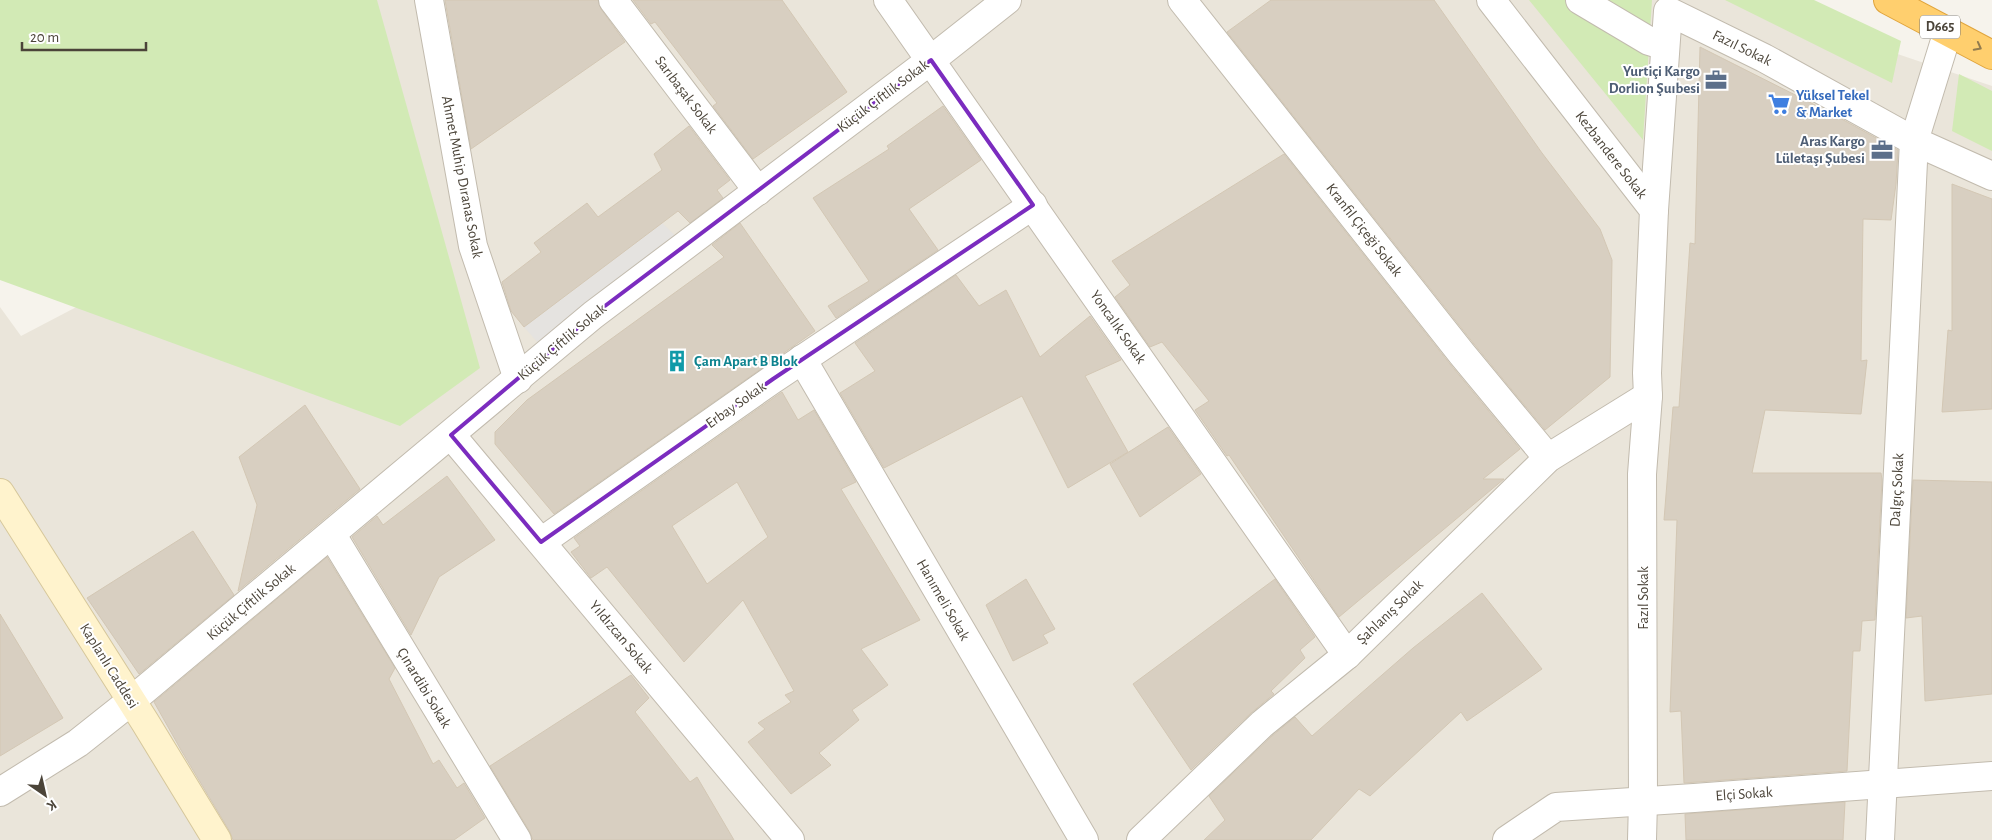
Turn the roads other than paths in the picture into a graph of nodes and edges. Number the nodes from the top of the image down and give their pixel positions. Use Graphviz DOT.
graph roads {
  1 [pos="429,0"];
  2 [pos="613,0"];
  3 [pos="888,0"];
  4 [pos="1007,0"];
  5 [pos="1182,0"];
  6 [pos="1491,0"];
  7 [pos="1580,0"];
  8 [pos="1888,0"];
  9 [pos="1948,31"];
  10 [pos="1665,46"];
  11 [pos="1992,55"];
  12 [pos="931,60"];
  13 [pos="1914,141"];
  14 [pos="1992,176"];
  15 [pos="758,191"];
  16 [pos="1033,205"];
  17 [pos="1654,210"];
  18 [pos="802,359"];
  19 [pos="518,379"];
  20 [pos="1648,396"];
  21 [pos="451,435"];
  22 [pos="1548,458"];
  23 [pos="0,493"];
  24 [pos="332,535"];
  25 [pos="541,542"];
  26 [pos="1347,655"];
  27 [pos="131,701"];
  28 [pos="1992,776"];
  29 [pos="1882,784"];
  30 [pos="0,792"];
  31 [pos="1643,801"];
  32 [pos="217,840"];
  33 [pos="517,840"];
  34 [pos="790,840"];
  35 [pos="1084,840"];
  36 [pos="1141,840"];
  37 [pos="1507,840"];
  38 [pos="1642,840"];
  39 [pos="1880,840"];
  1 -- 19 [label="street, Ahmet Muhip Dıranas Sokak"];
  2 -- 15 [label="street, Sarıbaşak Sokak"];
  3 -- 12 [label="street, Yoncalık Sokak"];
  4 -- 12 [label="street, Küçük Çiftlik Sokak"];
  5 -- 22 [label="street, Kranfil Çiçeği Sokak"];
  6 -- 17 [label="street, Kezbandere Sokak"];
  7 -- 10 [label="street"];
  8 -- 9 [label="highway, D665"];
  9 -- 11 [label="highway, D665, one-way"];
  9 -- 13 [label="street, Dalgıç Sokak"];
  10 -- 13 [label="street, Fazıl Sokak"];
  10 -- 17 [label="street, Fazıl Sokak"];
  12 -- 15 [label="street, Küçük Çiftlik Sokak"];
  12 -- 16 [label="street, Yoncalık Sokak"];
  13 -- 14 [label="street, Fazıl Sokak"];
  13 -- 29 [label="street, Dalgıç Sokak"];
  15 -- 19 [label="street, Küçük Çiftlik Sokak"];
  16 -- 18 [label="street, Erbay Sokak"];
  16 -- 26 [label="street, Yoncalık Sokak"];
  17 -- 20 [label="street, Kezbandere Sokak"];
  18 -- 25 [label="street, Erbay Sokak"];
  18 -- 35 [label="street, Hanımeli Sokak"];
  19 -- 21 [label="street, Küçük Çiftlik Sokak"];
  20 -- 22 [label="street, Şahlanış Sokak"];
  20 -- 31 [label="street, Fazıl Sokak"];
  21 -- 24 [label="street, Küçük Çiftlik Sokak"];
  21 -- 25 [label="street, Yıldızcan Sokak"];
  22 -- 26 [label="street, Şahlanış Sokak"];
  23 -- 27 [label="main road, Kaplanlı Caddesi"];
  24 -- 27 [label="street, Küçük Çiftlik Sokak"];
  24 -- 33 [label="street, Çınardibi Sokak"];
  25 -- 34 [label="street, Yıldızcan Sokak"];
  26 -- 36 [label="street, Şahlanış Sokak"];
  27 -- 30 [label="street, Küçük Çiftlik Sokak"];
  27 -- 32 [label="main road, Kaplanlı Caddesi"];
  28 -- 29 [label="street, Elçi Sokak"];
  29 -- 31 [label="street, Elçi Sokak"];
  29 -- 39 [label="street, Dalgıç Sokak"];
  31 -- 37 [label="street, Elçi Sokak"];
  31 -- 38 [label="street, Fazıl Sokak"];
}
